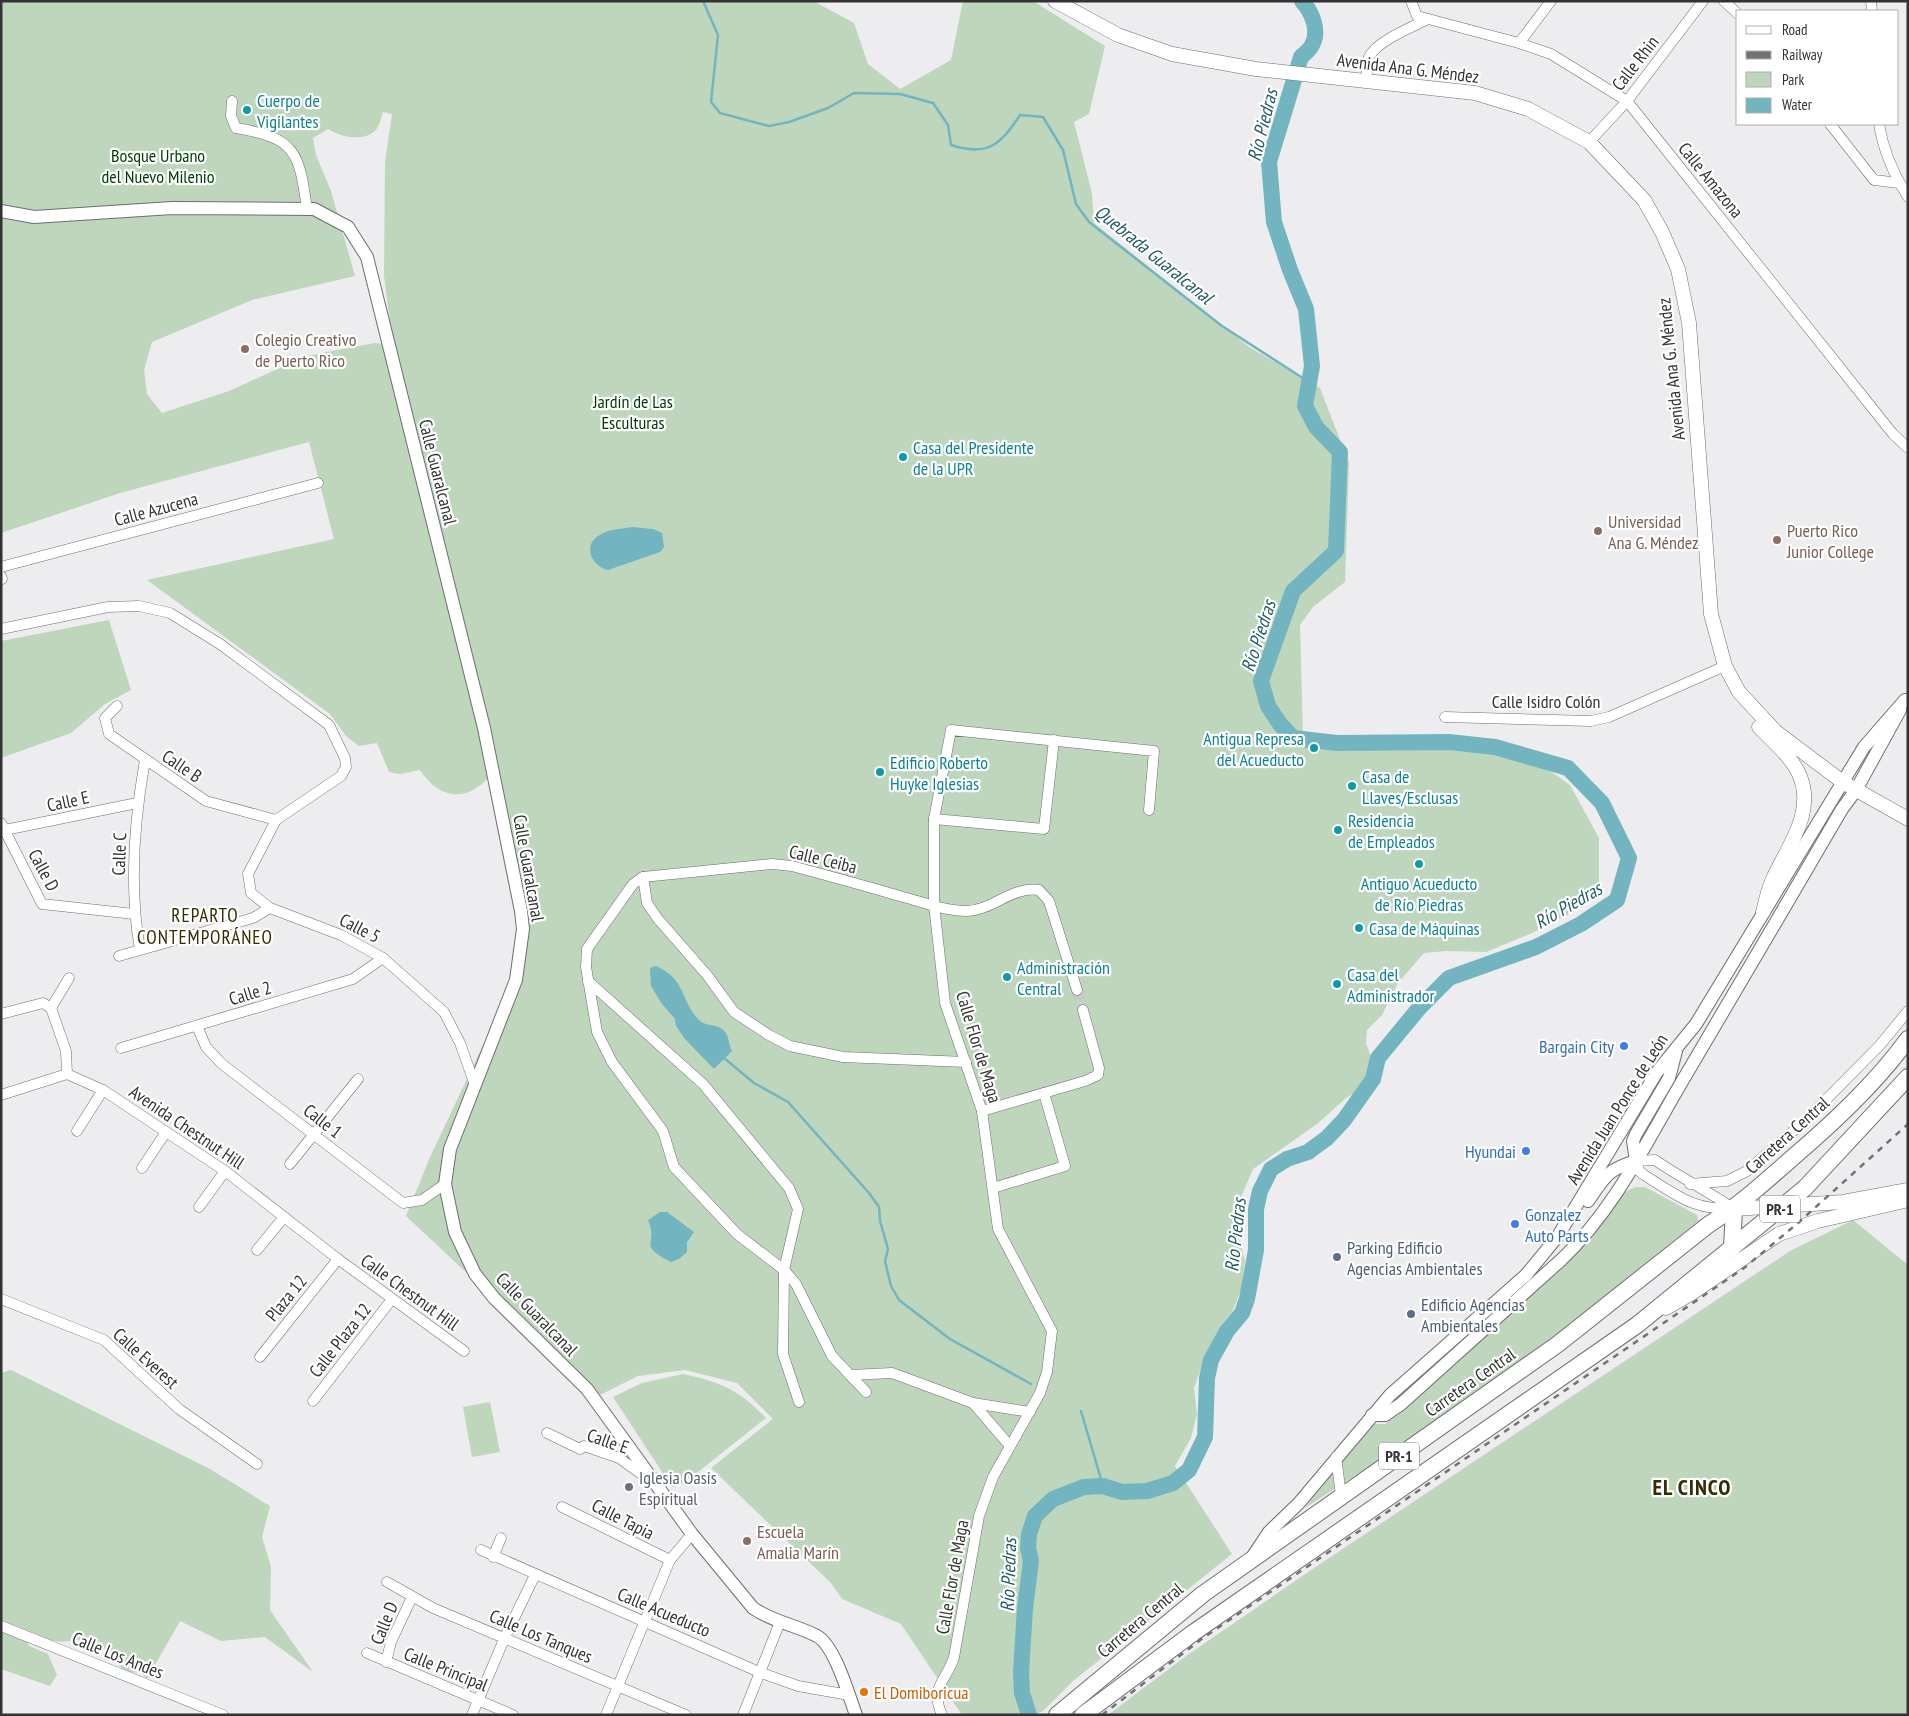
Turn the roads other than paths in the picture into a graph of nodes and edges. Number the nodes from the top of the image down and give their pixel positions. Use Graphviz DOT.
graph roads {
  1 [pos="1055,1"];
  2 [pos="1411,1"];
  3 [pos="1551,1"];
  4 [pos="1703,1"];
  5 [pos="1724,1"];
  6 [pos="1736,12"];
  7 [pos="1428,19"];
  8 [pos="1519,43"];
  9 [pos="1367,81"];
  10 [pos="232,101"];
  11 [pos="1627,101"];
  12 [pos="1831,125"];
  13 [pos="1879,125"];
  14 [pos="1589,142"];
  15 [pos="1899,183"];
  16 [pos="1908,196"];
  17 [pos="307,209"];
  18 [pos="1,211"];
  19 [pos="1908,448"];
  20 [pos="318,483"];
  21 [pos="1,567"];
  22 [pos="1,629"];
  23 [pos="1725,666"];
  24 [pos="1739,692"];
  25 [pos="1906,697"];
  26 [pos="117,706"];
  27 [pos="1445,717"];
  28 [pos="1054,740"];
  29 [pos="145,760"];
  30 [pos="1844,783"];
  31 [pos="1856,790"];
  32 [pos="137,803"];
  33 [pos="1149,810"];
  34 [pos="1842,810"];
  35 [pos="934,819"];
  36 [pos="1908,819"];
  37 [pos="276,820"];
  38 [pos="3,827"];
  39 [pos="643,877"];
  40 [pos="934,905"];
  41 [pos="270,908"];
  42 [pos="1764,912"];
  43 [pos="134,914"];
  44 [pos="140,949"];
  45 [pos="119,956"];
  46 [pos="383,958"];
  47 [pos="69,978"];
  48 [pos="588,981"];
  49 [pos="1077,990"];
  50 [pos="51,1008"];
  51 [pos="1083,1010"];
  52 [pos="1908,1011"];
  53 [pos="1,1014"];
  54 [pos="197,1026"];
  55 [pos="1908,1039"];
  56 [pos="1678,1044"];
  57 [pos="121,1048"];
  58 [pos="966,1062"];
  59 [pos="67,1074"];
  60 [pos="1908,1077"];
  61 [pos="358,1079"];
  62 [pos="475,1085"];
  63 [pos="104,1090"];
  64 [pos="1044,1093"];
  65 [pos="1,1095"];
  66 [pos="982,1111"];
  67 [pos="77,1131"];
  68 [pos="166,1132"];
  69 [pos="314,1136"];
  70 [pos="1636,1161"];
  71 [pos="290,1164"];
  72 [pos="142,1168"];
  73 [pos="225,1171"];
  74 [pos="445,1184"];
  75 [pos="1690,1184"];
  76 [pos="993,1188"];
  77 [pos="1908,1190"];
  78 [pos="1908,1200"];
  79 [pos="1784,1206"];
  80 [pos="199,1207"];
  81 [pos="1734,1209"];
  82 [pos="284,1217"];
  83 [pos="1558,1236"];
  84 [pos="1732,1248"];
  85 [pos="257,1250"];
  86 [pos="338,1259"];
  87 [pos="784,1270"];
  88 [pos="1,1299"];
  89 [pos="392,1300"];
  90 [pos="1637,1325"];
  91 [pos="464,1351"];
  92 [pos="260,1357"];
  93 [pos="850,1375"];
  94 [pos="866,1392"];
  95 [pos="314,1400"];
  96 [pos="799,1402"];
  97 [pos="973,1403"];
  98 [pos="1030,1412"];
  99 [pos="1372,1414"];
  100 [pos="547,1433"];
  101 [pos="1010,1446"];
  102 [pos="1336,1457"];
  103 [pos="257,1464"];
  104 [pos="656,1484"];
  105 [pos="1341,1495"];
  106 [pos="562,1507"];
  107 [pos="692,1534"];
  108 [pos="502,1538"];
  109 [pos="481,1550"];
  110 [pos="493,1557"];
  111 [pos="670,1560"];
  112 [pos="1250,1560"];
  113 [pos="535,1575"];
  114 [pos="387,1582"];
  115 [pos="412,1597"];
  116 [pos="645,1622"];
  117 [pos="780,1622"];
  118 [pos="1,1626"];
  119 [pos="505,1637"];
  120 [pos="367,1653"];
  121 [pos="386,1662"];
  122 [pos="759,1672"];
  123 [pos="617,1687"];
  124 [pos="843,1695"];
  125 [pos="478,1700"];
  126 [pos="1062,1710"];
  127 [pos="206,1712"];
  128 [pos="224,1715"];
  129 [pos="472,1715"];
  130 [pos="513,1715"];
  131 [pos="606,1715"];
  132 [pos="686,1715"];
  133 [pos="742,1715"];
  134 [pos="856,1715"];
  135 [pos="942,1715"];
  136 [pos="1083,1715"];
  1 -- 9 [label="main road, Avenida Ana G. Méndez"];
  2 -- 7 [label="street"];
  3 -- 8 [label="street"];
  4 -- 11 [label="street, Calle Rhin"];
  5 -- 6 [label="street"];
  7 -- 8 [label="street, Calle Amazona"];
  7 -- 9 [label="street"];
  8 -- 11 [label="street, Calle Amazona"];
  9 -- 14 [label="main road, Avenida Ana G. Méndez"];
  10 -- 17 [label="street"];
  11 -- 14 [label="street, Calle Rhin"];
  11 -- 19 [label="street, Calle Amazona"];
  12 -- 15 [label="street"];
  13 -- 15 [label="street"];
  14 -- 23 [label="main road, Avenida Ana G. Méndez"];
  15 -- 16 [label="street"];
  17 -- 18 [label="street, Calle Guaralcanal"];
  17 -- 62 [label="street, Calle Guaralcanal"];
  20 -- 21 [label="street, Calle Azucena"];
  22 -- 37 [label="street"];
  23 -- 24 [label="main road, Avenida Ana G. Méndez"];
  23 -- 27 [label="street, Calle Isidro Colón"];
  24 -- 30 [label="main road, Avenida Ana G. Méndez"];
  24 -- 42 [label="main road"];
  25 -- 30 [label="street, Avenida Juan Ponce de León"];
  25 -- 31 [label="street, Avenida Juan Ponce de León"];
  26 -- 29 [label="street, Calle B"];
  28 -- 33 [label="street"];
  28 -- 35 [label="street, Calle Flor de Maga"];
  28 -- 35 [label="street"];
  29 -- 32 [label="street, Calle C"];
  29 -- 37 [label="street, Calle B"];
  30 -- 31 [label="main road, Avenida Ana G. Méndez"];
  30 -- 34 [label="street, Avenida Juan Ponce de León"];
  30 -- 42 [label="street, Avenida Juan Ponce de León"];
  31 -- 34 [label="street, Avenida Juan Ponce de León"];
  31 -- 36 [label="main road, Avenida Ana G. Méndez"];
  32 -- 38 [label="street, Calle E"];
  32 -- 43 [label="street, Calle C"];
  34 -- 70 [label="street, Avenida Juan Ponce de León"];
  35 -- 40 [label="street, Calle Flor de Maga"];
  37 -- 41 [label="street, Calle 5"];
  38 -- 43 [label="street, Calle D"];
  39 -- 40 [label="street, Calle Ceiba"];
  39 -- 48 [label="street"];
  39 -- 58 [label="street"];
  40 -- 49 [label="street, Calle Ceiba"];
  40 -- 58 [label="street, Calle Flor de Maga"];
  41 -- 44 [label="street"];
  41 -- 46 [label="street, Calle 5"];
  42 -- 56 [label="street, Avenida Juan Ponce de León"];
  43 -- 44 [label="street, Calle C"];
  44 -- 45 [label="street"];
  46 -- 54 [label="street, Calle 2"];
  46 -- 62 [label="street, Calle 5"];
  47 -- 50 [label="street"];
  48 -- 87 [label="street"];
  48 -- 87 [label="street"];
  50 -- 53 [label="street"];
  50 -- 59 [label="street"];
  51 -- 64 [label="street"];
  52 -- 75 [label="street"];
  54 -- 57 [label="street, Calle 2"];
  54 -- 69 [label="street, Calle 1"];
  55 -- 81 [label="highway, Carretera Central / PR-1"];
  56 -- 70 [label="street"];
  56 -- 83 [label="street, Avenida Juan Ponce de León"];
  58 -- 66 [label="street, Calle Flor de Maga"];
  59 -- 63 [label="street, Avenida Chestnut Hill"];
  59 -- 65 [label="street"];
  60 -- 79 [label="highway, PR-1"];
  61 -- 69 [label="street"];
  62 -- 74 [label="street, Calle Guaralcanal"];
  63 -- 67 [label="street"];
  63 -- 68 [label="street, Avenida Chestnut Hill"];
  64 -- 66 [label="street"];
  64 -- 76 [label="street"];
  66 -- 76 [label="street, Calle Flor de Maga"];
  68 -- 72 [label="street"];
  68 -- 73 [label="street, Avenida Chestnut Hill"];
  69 -- 71 [label="street"];
  69 -- 74 [label="street, Calle 1"];
  70 -- 75 [label="street"];
  70 -- 81 [label="street"];
  70 -- 83 [label="street"];
  70 -- 99 [label="street, Avenida Juan Ponce de León"];
  73 -- 80 [label="street"];
  73 -- 82 [label="street, Avenida Chestnut Hill"];
  74 -- 104 [label="street, Calle Guaralcanal"];
  75 -- 81 [label="street"];
  76 -- 98 [label="street, Calle Flor de Maga"];
  77 -- 79 [label="main road"];
  78 -- 90 [label="main road"];
  79 -- 81 [label="main road"];
  79 -- 84 [label="highway, PR-1"];
  81 -- 84 [label="highway"];
  81 -- 105 [label="highway, Carretera Central / PR-1"];
  82 -- 85 [label="street"];
  82 -- 86 [label="street, Avenida Chestnut Hill"];
  83 -- 99 [label="street, Avenida Juan Ponce de León"];
  84 -- 90 [label="highway, PR-1"];
  86 -- 89 [label="street, Calle Chestnut Hill"];
  86 -- 92 [label="street, Plaza 12"];
  87 -- 93 [label="street"];
  87 -- 96 [label="street"];
  88 -- 103 [label="street, Calle Everest"];
  89 -- 91 [label="street, Calle Chestnut Hill"];
  89 -- 95 [label="street, Calle Plaza 12"];
  90 -- 136 [label="highway, PR-1"];
  93 -- 94 [label="street"];
  93 -- 97 [label="street"];
  97 -- 98 [label="street"];
  97 -- 101 [label="street"];
  98 -- 101 [label="street, Calle Flor de Maga"];
  99 -- 102 [label="street, Avenida Juan Ponce de León"];
  100 -- 104 [label="street, Calle E"];
  101 -- 135 [label="street, Calle Flor de Maga"];
  102 -- 105 [label="street"];
  102 -- 112 [label="street, Avenida Juan Ponce de León"];
  104 -- 107 [label="street, Calle Guaralcanal"];
  105 -- 112 [label="highway, Carretera Central / PR-1"];
  106 -- 111 [label="street, Calle Tapia"];
  107 -- 111 [label="street"];
  107 -- 117 [label="street, Calle Guaralcanal"];
  108 -- 110 [label="street"];
  109 -- 110 [label="street, Calle Acueducto"];
  110 -- 113 [label="street, Calle Acueducto"];
  111 -- 116 [label="street"];
  112 -- 126 [label="highway, Carretera Central / PR-1"];
  113 -- 116 [label="street, Calle Acueducto"];
  113 -- 119 [label="street"];
  114 -- 115 [label="street, Calle Los Tanques"];
  115 -- 119 [label="street, Calle Los Tanques"];
  115 -- 121 [label="street, Calle D"];
  116 -- 122 [label="street, Calle Acueducto"];
  116 -- 123 [label="street"];
  117 -- 122 [label="street"];
  117 -- 124 [label="street, Calle Guaralcanal"];
  118 -- 127 [label="street, Calle Los Andes"];
  119 -- 123 [label="street, Calle Los Tanques"];
  119 -- 125 [label="street"];
  120 -- 121 [label="street, Calle Principal"];
  121 -- 125 [label="street, Calle Principal"];
  122 -- 124 [label="street, Calle Acueducto"];
  122 -- 133 [label="street"];
  123 -- 131 [label="street"];
  123 -- 132 [label="street, Calle Los Tanques"];
  124 -- 134 [label="street, Calle Guaralcanal"];
  125 -- 129 [label="street"];
  125 -- 130 [label="street, Calle Principal"];
  127 -- 128 [label="street, Calle Los Andes"];
}
